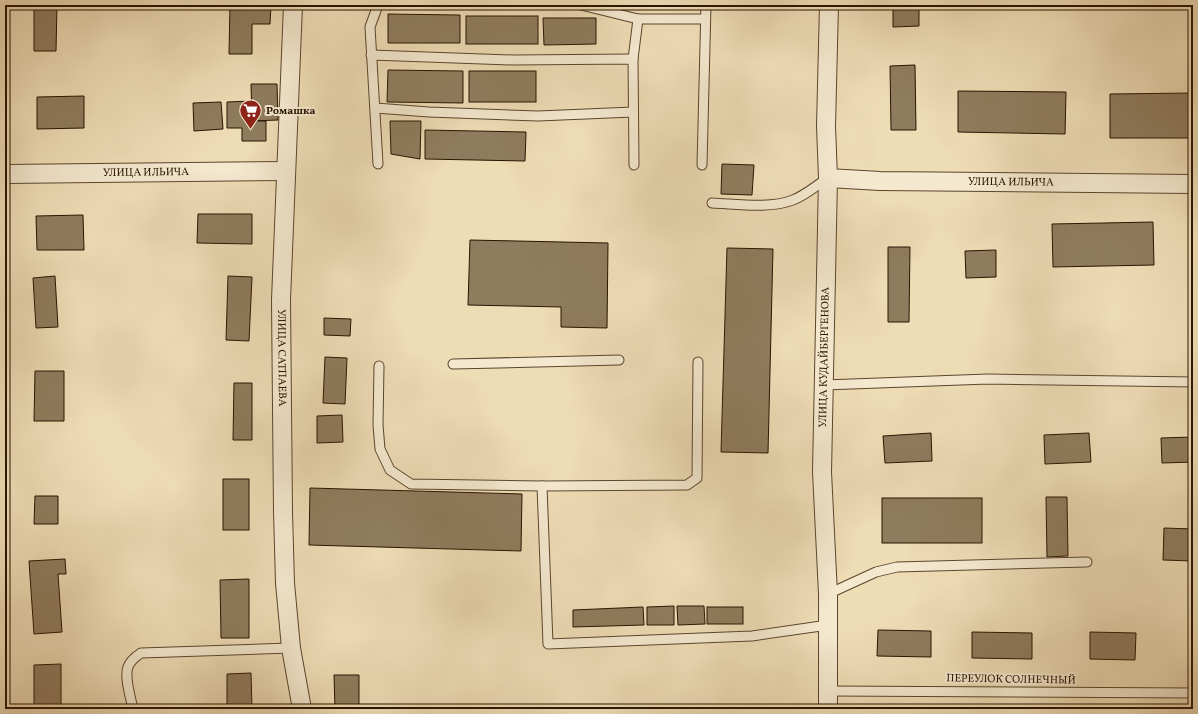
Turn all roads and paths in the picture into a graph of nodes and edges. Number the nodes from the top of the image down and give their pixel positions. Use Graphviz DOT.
graph roads {
  1 [pos="293,5"];
  2 [pos="378,5"];
  3 [pos="581,5"];
  4 [pos="706,5"];
  5 [pos="829,5"];
  6 [pos="705,19"];
  7 [pos="638,20"];
  8 [pos="371,54"];
  9 [pos="633,59"];
  10 [pos="375,108"];
  11 [pos="633,112"];
  12 [pos="378,164"];
  13 [pos="634,165"];
  14 [pos="702,165"];
  15 [pos="286,171"];
  16 [pos="5,174"];
  17 [pos="828,178"];
  18 [pos="1193,184"];
  19 [pos="712,203"];
  20 [pos="619,360"];
  21 [pos="698,362"];
  22 [pos="453,364"];
  23 [pos="379,366"];
  24 [pos="1193,382"];
  25 [pos="824,385"];
  26 [pos="542,486"];
  27 [pos="1087,562"];
  28 [pos="828,594"];
  29 [pos="828,625"];
  30 [pos="291,648"];
  31 [pos="828,691"];
  32 [pos="1193,693"];
  33 [pos="133,709"];
  34 [pos="302,709"];
  35 [pos="828,709"];
  1 -- 15 [label="street, УЛИЦА САТПАЕВА"];
  2 -- 8 [label="lane"];
  3 -- 7 [label="lane"];
  4 -- 6 [label="lane"];
  5 -- 17 [label="street, УЛИЦА КУДАЙБЕРГЕНОВА"];
  6 -- 7 [label="lane"];
  6 -- 14 [label="lane"];
  7 -- 9 [label="lane"];
  8 -- 9 [label="lane"];
  8 -- 10 [label="lane"];
  9 -- 11 [label="lane"];
  10 -- 11 [label="lane"];
  10 -- 12 [label="lane"];
  11 -- 13 [label="lane"];
  15 -- 16 [label="street, УЛИЦА ИЛЬИЧА"];
  15 -- 30 [label="street, УЛИЦА САТПАЕВА"];
  17 -- 18 [label="street, УЛИЦА ИЛЬИЧА"];
  17 -- 19 [label="lane"];
  17 -- 25 [label="street, УЛИЦА КУДАЙБЕРГЕНОВА"];
  20 -- 22 [label="lane"];
  21 -- 26 [label="lane"];
  23 -- 26 [label="lane"];
  24 -- 25 [label="lane"];
  25 -- 28 [label="street, УЛИЦА КУДАЙБЕРГЕНОВА"];
  26 -- 29 [label="lane"];
  27 -- 28 [label="lane"];
  28 -- 29 [label="street, УЛИЦА КУДАЙБЕРГЕНОВА"];
  29 -- 31 [label="street, УЛИЦА КУДАЙБЕРГЕНОВА"];
  30 -- 33 [label="lane"];
  30 -- 34 [label="street, УЛИЦА САТПАЕВА"];
  31 -- 32 [label="lane, ПЕРЕУЛОК СОЛНЕЧНЫЙ"];
  31 -- 35 [label="street, УЛИЦА КУДАЙБЕРГЕНОВА"];
}
